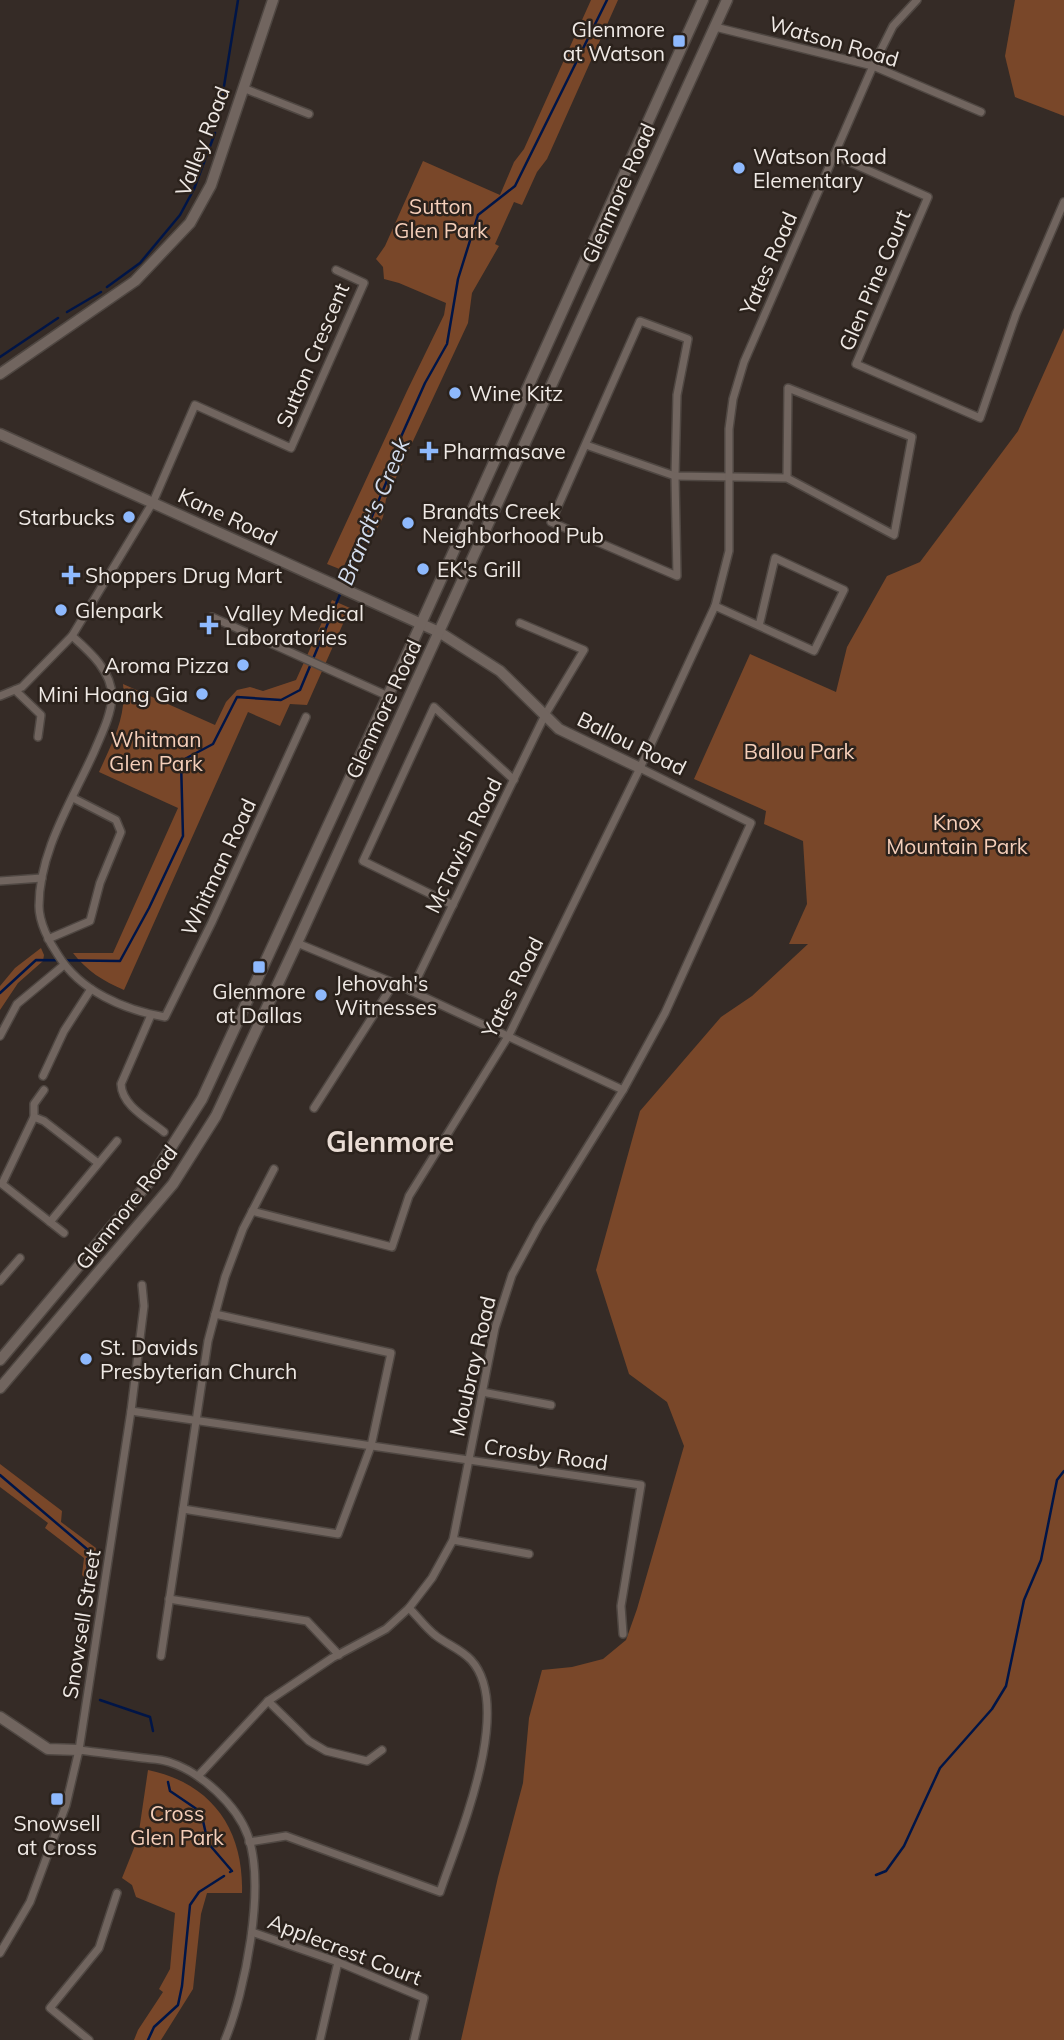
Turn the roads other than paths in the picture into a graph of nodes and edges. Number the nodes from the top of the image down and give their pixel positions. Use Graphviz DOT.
graph roads {
  1 [pos="273,0"];
  2 [pos="703,0"];
  3 [pos="727,0"];
  4 [pos="917,0"];
  5 [pos="715,27"];
  6 [pos="873,66"];
  7 [pos="243,88"];
  8 [pos="981,111"];
  9 [pos="309,114"];
  10 [pos="834,155"];
  11 [pos="1064,202"];
  12 [pos="337,270"];
  13 [pos="0,374"];
  14 [pos="0,434"];
  15 [pos="586,445"];
  16 [pos="675,476"];
  17 [pos="729,478"];
  18 [pos="787,478"];
  19 [pos="153,502"];
  20 [pos="715,606"];
  21 [pos="212,617"];
  22 [pos="520,622"];
  23 [pos="421,624"];
  24 [pos="759,626"];
  25 [pos="439,632"];
  26 [pos="72,636"];
  27 [pos="15,690"];
  28 [pos="0,696"];
  29 [pos="388,696"];
  30 [pos="545,715"];
  31 [pos="306,717"];
  32 [pos="38,737"];
  33 [pos="640,768"];
  34 [pos="514,780"];
  35 [pos="73,798"];
  36 [pos="751,823"];
  37 [pos="42,878"];
  38 [pos="0,881"];
  39 [pos="453,905"];
  40 [pos="48,939"];
  41 [pos="297,943"];
  42 [pos="64,965"];
  43 [pos="394,983"];
  44 [pos="91,989"];
  45 [pos="411,991"];
  46 [pos="150,1015"];
  47 [pos="509,1035"];
  48 [pos="0,1036"];
  49 [pos="43,1076"];
  50 [pos="44,1090"];
  51 [pos="623,1090"];
  52 [pos="314,1108"];
  53 [pos="34,1117"];
  54 [pos="164,1132"];
  55 [pos="117,1141"];
  56 [pos="98,1163"];
  57 [pos="274,1169"];
  58 [pos="1,1185"];
  59 [pos="252,1211"];
  60 [pos="50,1223"];
  61 [pos="64,1233"];
  62 [pos="20,1258"];
  63 [pos="1,1279"];
  64 [pos="142,1285"];
  65 [pos="215,1314"];
  66 [pos="0,1360"];
  67 [pos="0,1388"];
  68 [pos="482,1392"];
  69 [pos="551,1405"];
  70 [pos="131,1411"];
  71 [pos="196,1421"];
  72 [pos="371,1446"];
  73 [pos="468,1461"];
  74 [pos="183,1509"];
  75 [pos="453,1540"];
  76 [pos="529,1554"];
  77 [pos="169,1600"];
  78 [pos="409,1608"];
  79 [pos="622,1634"];
  80 [pos="339,1655"];
  81 [pos="161,1657"];
  82 [pos="268,1701"];
  83 [pos="0,1717"];
  84 [pos="79,1750"];
  85 [pos="383,1750"];
  86 [pos="199,1776"];
  87 [pos="249,1842"];
  88 [pos="117,1893"];
  89 [pos="252,1932"];
  90 [pos="0,1953"];
  91 [pos="338,1962"];
  92 [pos="89,2040"];
  93 [pos="225,2040"];
  94 [pos="320,2040"];
  95 [pos="414,2040"];
  1 -- 7 [label="main road, Valley Road"];
  2 -- 23 [label="main road, Glenmore Road"];
  3 -- 5 [label="main road, Glenmore Road"];
  4 -- 6 [label="street, Yates Road"];
  5 -- 6 [label="street, Watson Road"];
  5 -- 25 [label="main road, Glenmore Road"];
  6 -- 8 [label="street, Watson Road"];
  6 -- 10 [label="street, Yates Road"];
  7 -- 9 [label="street"];
  7 -- 13 [label="main road, Valley Road"];
  10 -- 11 [label="street, Glen Pine Court"];
  10 -- 17 [label="street, Yates Road"];
  12 -- 19 [label="street, Sutton Crescent"];
  14 -- 19 [label="main road, Kane Road"];
  15 -- 16 [label="street"];
  15 -- 16 [label="street"];
  15 -- 16 [label="street"];
  16 -- 17 [label="street"];
  17 -- 18 [label="street"];
  17 -- 20 [label="street, Yates Road"];
  18 -- 18 [label="street"];
  19 -- 23 [label="main road, Kane Road"];
  19 -- 26 [label="street"];
  20 -- 24 [label="street"];
  20 -- 33 [label="street, Yates Road"];
  21 -- 29 [label="street"];
  22 -- 30 [label="street, McTavish Road"];
  23 -- 25 [label="main road, Kane Road"];
  23 -- 29 [label="main road, Glenmore Road"];
  24 -- 24 [label="street"];
  25 -- 30 [label="main road, Ballou Road"];
  25 -- 41 [label="main road, Glenmore Road"];
  26 -- 27 [label="street"];
  26 -- 35 [label="street"];
  27 -- 28 [label="street"];
  27 -- 32 [label="street"];
  29 -- 66 [label="main road, Glenmore Road"];
  30 -- 33 [label="main road, Ballou Road"];
  30 -- 34 [label="street, McTavish Road"];
  31 -- 46 [label="street, Whitman Road"];
  33 -- 36 [label="street, Ballou Road"];
  33 -- 47 [label="street, Yates Road"];
  34 -- 39 [label="street, McTavish Road"];
  34 -- 39 [label="street"];
  35 -- 37 [label="street"];
  35 -- 40 [label="street"];
  36 -- 51 [label="street, Moubray Road"];
  37 -- 38 [label="street"];
  37 -- 40 [label="street"];
  39 -- 45 [label="street, McTavish Road"];
  40 -- 42 [label="street"];
  41 -- 43 [label="street"];
  41 -- 67 [label="main road, Glenmore Road"];
  42 -- 44 [label="street"];
  42 -- 48 [label="street"];
  43 -- 45 [label="street"];
  43 -- 52 [label="street"];
  44 -- 46 [label="street"];
  44 -- 49 [label="street"];
  45 -- 47 [label="street"];
  46 -- 54 [label="street"];
  47 -- 51 [label="street"];
  47 -- 59 [label="street, Yates Road"];
  50 -- 53 [label="street"];
  51 -- 68 [label="street, Moubray Road"];
  53 -- 56 [label="street"];
  53 -- 58 [label="street"];
  55 -- 56 [label="street"];
  56 -- 60 [label="street"];
  57 -- 59 [label="street"];
  58 -- 60 [label="street"];
  59 -- 65 [label="street"];
  60 -- 61 [label="street"];
  62 -- 63 [label="street"];
  64 -- 70 [label="street, Snowsell Street"];
  65 -- 71 [label="street"];
  65 -- 72 [label="street"];
  68 -- 69 [label="street"];
  68 -- 73 [label="street, Moubray Road"];
  70 -- 71 [label="street, Crosby Road"];
  70 -- 84 [label="street, Snowsell Street"];
  71 -- 72 [label="street, Crosby Road"];
  71 -- 74 [label="street"];
  72 -- 73 [label="street, Crosby Road"];
  72 -- 74 [label="street"];
  73 -- 75 [label="street, Moubray Road"];
  73 -- 79 [label="street, Crosby Road"];
  74 -- 77 [label="street"];
  75 -- 76 [label="street"];
  75 -- 78 [label="street, Moubray Road"];
  77 -- 80 [label="street"];
  77 -- 81 [label="street"];
  78 -- 80 [label="street, Moubray Road"];
  78 -- 87 [label="street"];
  80 -- 82 [label="street, Moubray Road"];
  82 -- 85 [label="street"];
  82 -- 86 [label="street, Moubray Road"];
  83 -- 84 [label="main road"];
  84 -- 86 [label="street"];
  84 -- 90 [label="street, Snowsell Street"];
  86 -- 87 [label="street"];
  87 -- 89 [label="street"];
  88 -- 92 [label="street"];
  89 -- 91 [label="street, Applecrest Court"];
  89 -- 93 [label="street"];
  91 -- 94 [label="street"];
  91 -- 95 [label="street, Applecrest Court"];
}
